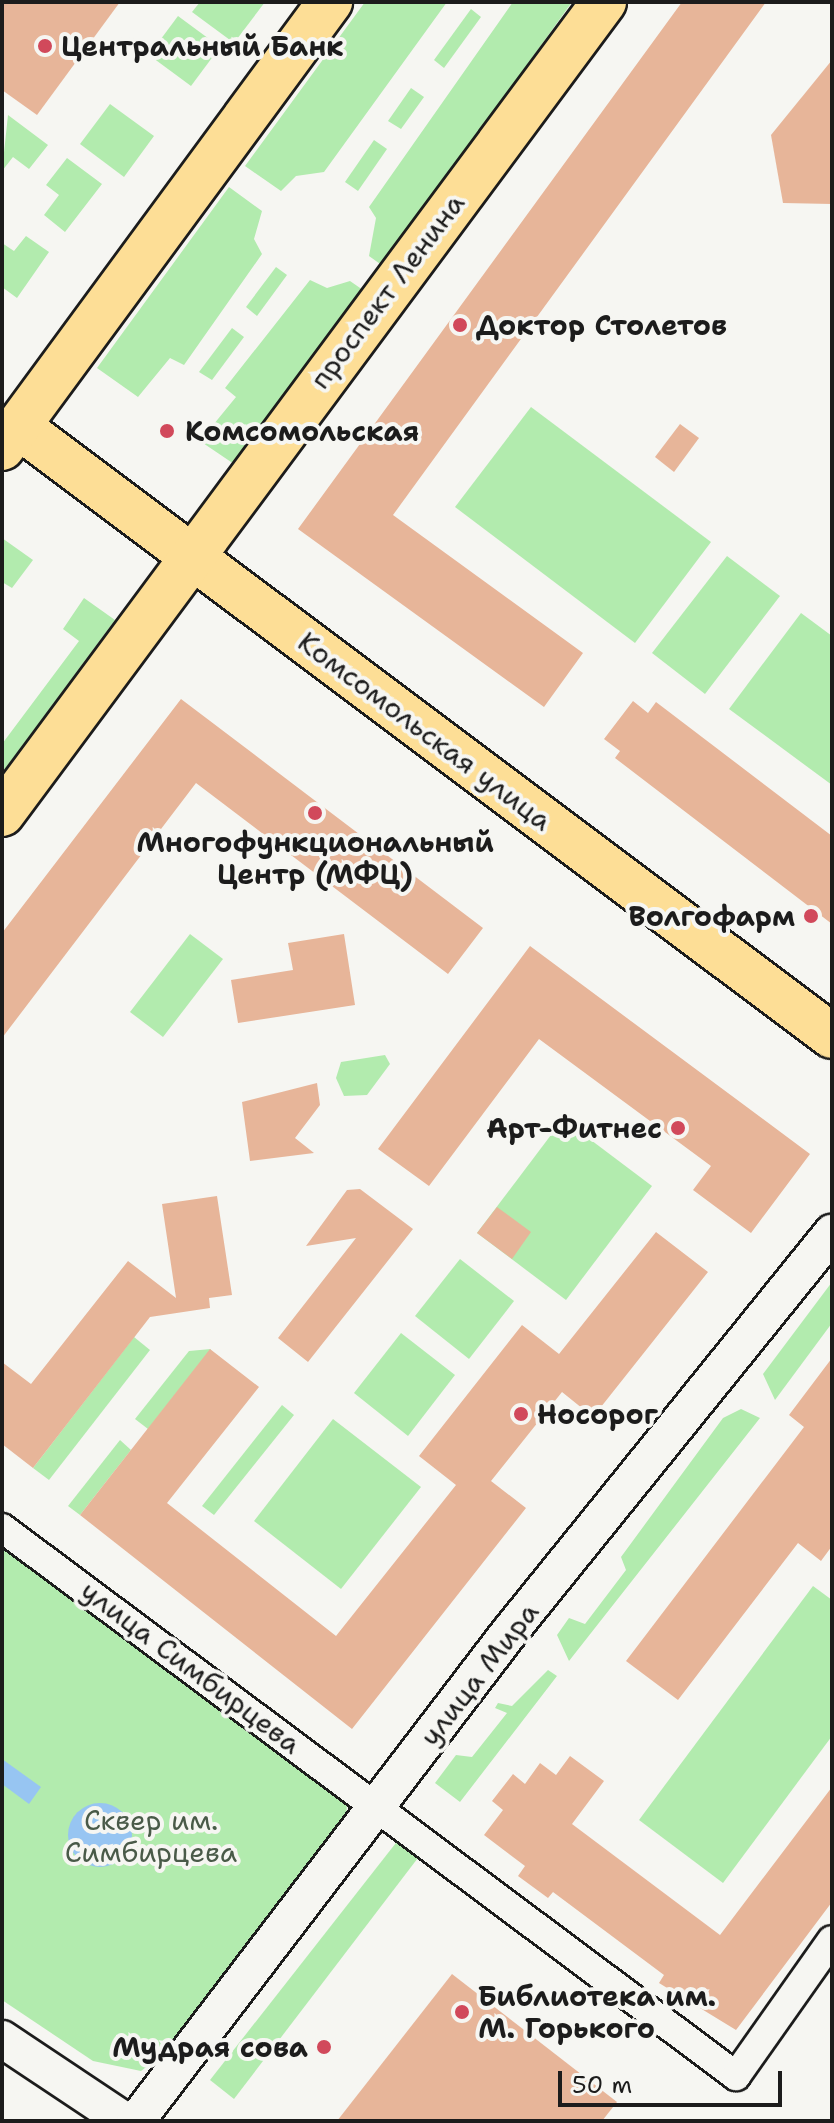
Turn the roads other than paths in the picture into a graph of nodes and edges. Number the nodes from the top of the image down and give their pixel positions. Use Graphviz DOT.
graph roads {
  1 [pos="330,2"];
  2 [pos="604,2"];
  3 [pos="10,437"];
  4 [pos="191,554"];
  5 [pos="2,814"];
  6 [pos="832,1036"];
  7 [pos="832,1233"];
  8 [pos="2,1528"];
  9 [pos="380,1805"];
  10 [pos="832,1940"];
  11 [pos="2,2039"];
  12 [pos="125,2121"];
  13 [pos="136,2121"];
  1 -- 3 [label="main road"];
  2 -- 4 [label="main road, проспект Ленина"];
  3 -- 4 [label="main road, Комсомольская улица"];
  4 -- 5 [label="main road, проспект Ленина"];
  4 -- 6 [label="main road, Комсомольская улица"];
  7 -- 9 [label="street, улица Мира"];
  8 -- 9 [label="street, улица Симбирцева"];
  9 -- 10 [label="street, улица Симбирцева"];
  9 -- 13 [label="street, улица Мира"];
  11 -- 12 [label="street"];
}
